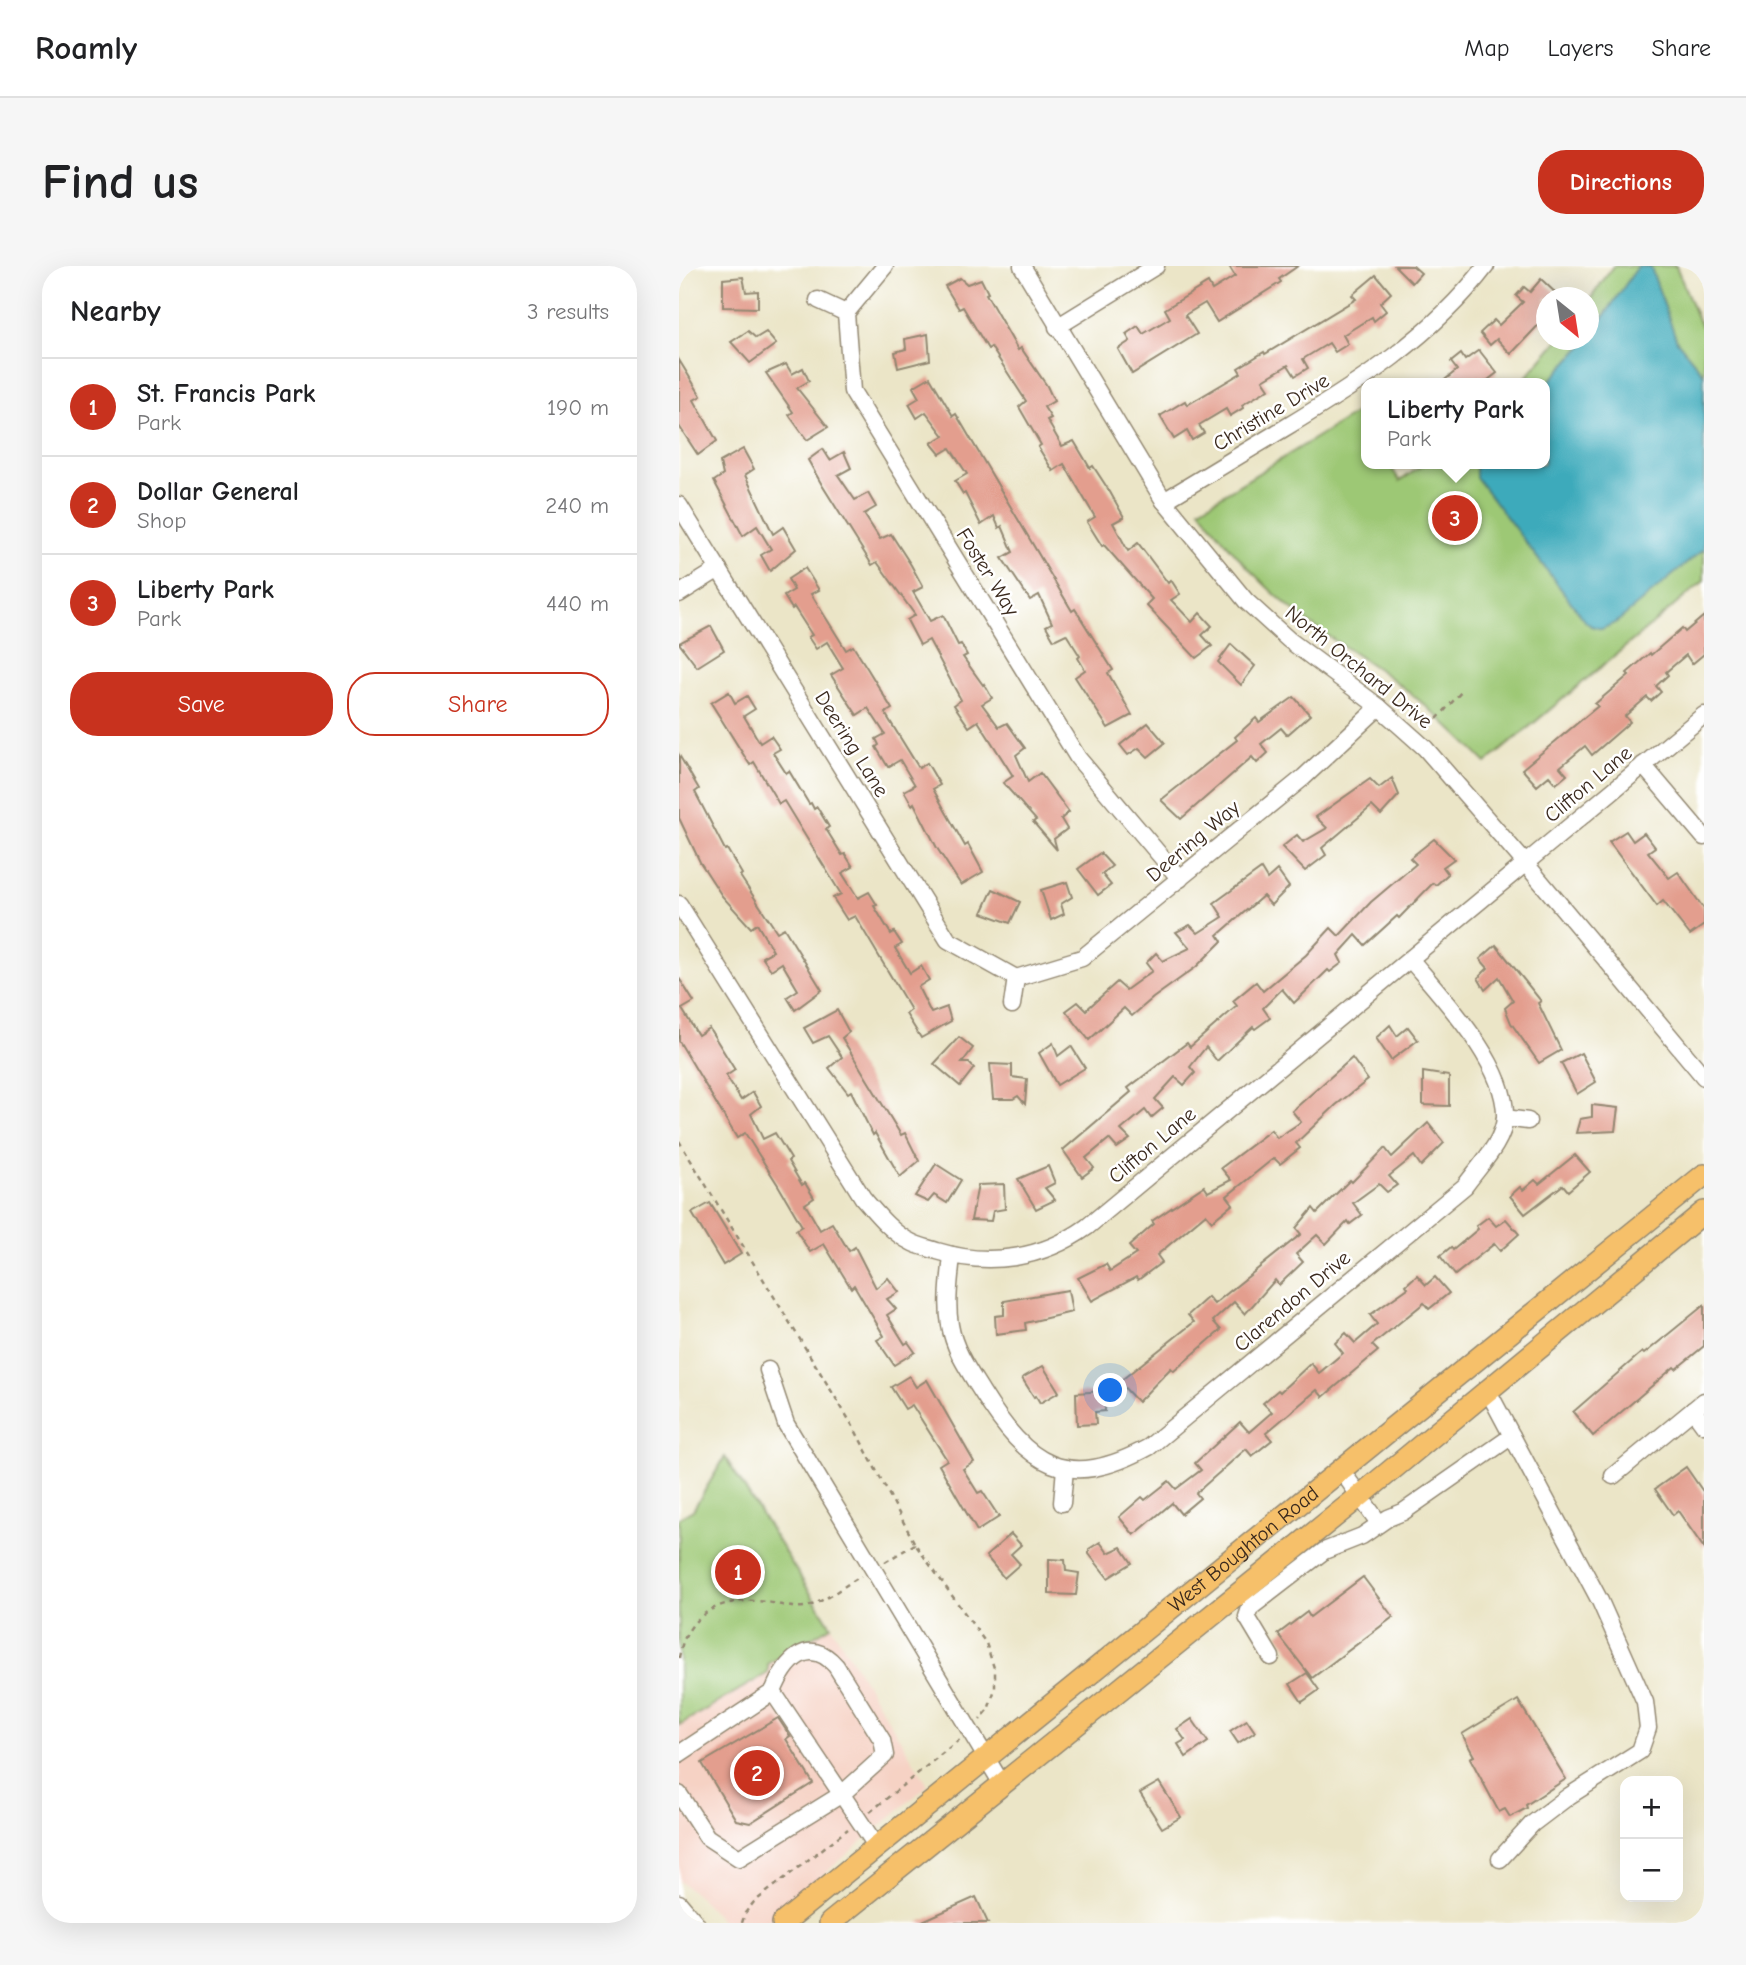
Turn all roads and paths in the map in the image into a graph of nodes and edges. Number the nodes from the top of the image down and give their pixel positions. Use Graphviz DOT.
graph roads {
  1 [pos="884,266"];
  2 [pos="1022,266"];
  3 [pos="1156,266"];
  4 [pos="1486,266"];
  5 [pos="818,300"];
  6 [pos="846,313"];
  7 [pos="1057,327"];
  8 [pos="1366,378"];
  9 [pos="1361,382"];
  10 [pos="1164,501"];
  11 [pos="679,505"];
  12 [pos="719,569"];
  13 [pos="679,594"];
  14 [pos="1463,690"];
  15 [pos="1380,707"];
  16 [pos="1704,715"];
  17 [pos="1437,719"];
  18 [pos="1643,765"];
  19 [pos="1704,837"];
  20 [pos="1525,864"];
  21 [pos="1180,879"];
  22 [pos="679,904"];
  23 [pos="1410,959"];
  24 [pos="1016,978"];
  25 [pos="1011,1005"];
  26 [pos="1704,1077"];
  27 [pos="1505,1118"];
  28 [pos="1528,1121"];
  29 [pos="1704,1175"];
  30 [pos="1704,1212"];
  31 [pos="952,1255"];
  32 [pos="768,1370"];
  33 [pos="1488,1391"];
  34 [pos="1699,1405"];
  35 [pos="1704,1425"];
  36 [pos="1512,1436"];
  37 [pos="1068,1469"];
  38 [pos="1341,1470"];
  39 [pos="1613,1476"];
  40 [pos="1360,1496"];
  41 [pos="1062,1503"];
  42 [pos="1379,1523"];
  43 [pos="915,1544"];
  44 [pos="874,1569"];
  45 [pos="1271,1657"];
  46 [pos="679,1658"];
  47 [pos="773,1692"];
  48 [pos="679,1754"];
  49 [pos="988,1758"];
  50 [pos="1002,1784"];
  51 [pos="679,1794"];
  52 [pos="842,1794"];
  53 [pos="877,1847"];
  54 [pos="1500,1859"];
  55 [pos="679,1903"];
  56 [pos="696,1923"];
  57 [pos="783,1923"];
  58 [pos="830,1923"];
  1 -- 6 [label="street"];
  2 -- 7 [label="street, North Orchard Drive"];
  3 -- 7 [label="street"];
  4 -- 8 [label="street, Christine Drive"];
  5 -- 6 [label="street"];
  6 -- 21 [label="street, Foster Way"];
  7 -- 10 [label="street, North Orchard Drive"];
  9 -- 10 [label="street, Christine Drive"];
  10 -- 15 [label="street, North Orchard Drive"];
  11 -- 12 [label="street, Deering Lane"];
  12 -- 13 [label="street"];
  12 -- 24 [label="street, Deering Lane"];
  14 -- 17 [label="path"];
  15 -- 20 [label="street, North Orchard Drive"];
  15 -- 21 [label="street, Deering Way"];
  16 -- 18 [label="street, Clifton Lane"];
  18 -- 19 [label="street"];
  18 -- 20 [label="street, Clifton Lane"];
  20 -- 23 [label="street, Clifton Lane"];
  20 -- 26 [label="street, North Orchard Drive"];
  21 -- 24 [label="street, Deering Way"];
  22 -- 31 [label="street, Clifton Lane"];
  23 -- 27 [label="street"];
  23 -- 31 [label="street, Clifton Lane"];
  24 -- 25 [label="street"];
  27 -- 28 [label="street"];
  27 -- 37 [label="street, Clarendon Drive"];
  29 -- 38 [label="main road, West Boughton Road"];
  30 -- 33 [label="main road, West Boughton Road"];
  31 -- 37 [label="street"];
  32 -- 44 [label="street"];
  33 -- 36 [label="street"];
  33 -- 40 [label="main road, West Boughton Road"];
  34 -- 35 [label="street"];
  34 -- 39 [label="street"];
  36 -- 42 [label="street"];
  36 -- 54 [label="street"];
  37 -- 41 [label="street"];
  38 -- 40 [label="street"];
  38 -- 49 [label="main road, West Boughton Road"];
  40 -- 42 [label="street"];
  40 -- 50 [label="main road, West Boughton Road"];
  42 -- 45 [label="street"];
  43 -- 44 [label="path"];
  44 -- 46 [label="path"];
  44 -- 49 [label="street"];
  47 -- 48 [label="street"];
  47 -- 52 [label="street"];
  47 -- 52 [label="street"];
  49 -- 50 [label="street"];
  49 -- 53 [label="main road, West Boughton Road"];
  50 -- 58 [label="main road, West Boughton Road"];
  51 -- 52 [label="street"];
  52 -- 53 [label="street"];
  53 -- 57 [label="main road, West Boughton Road"];
  55 -- 56 [label="street"];
}
